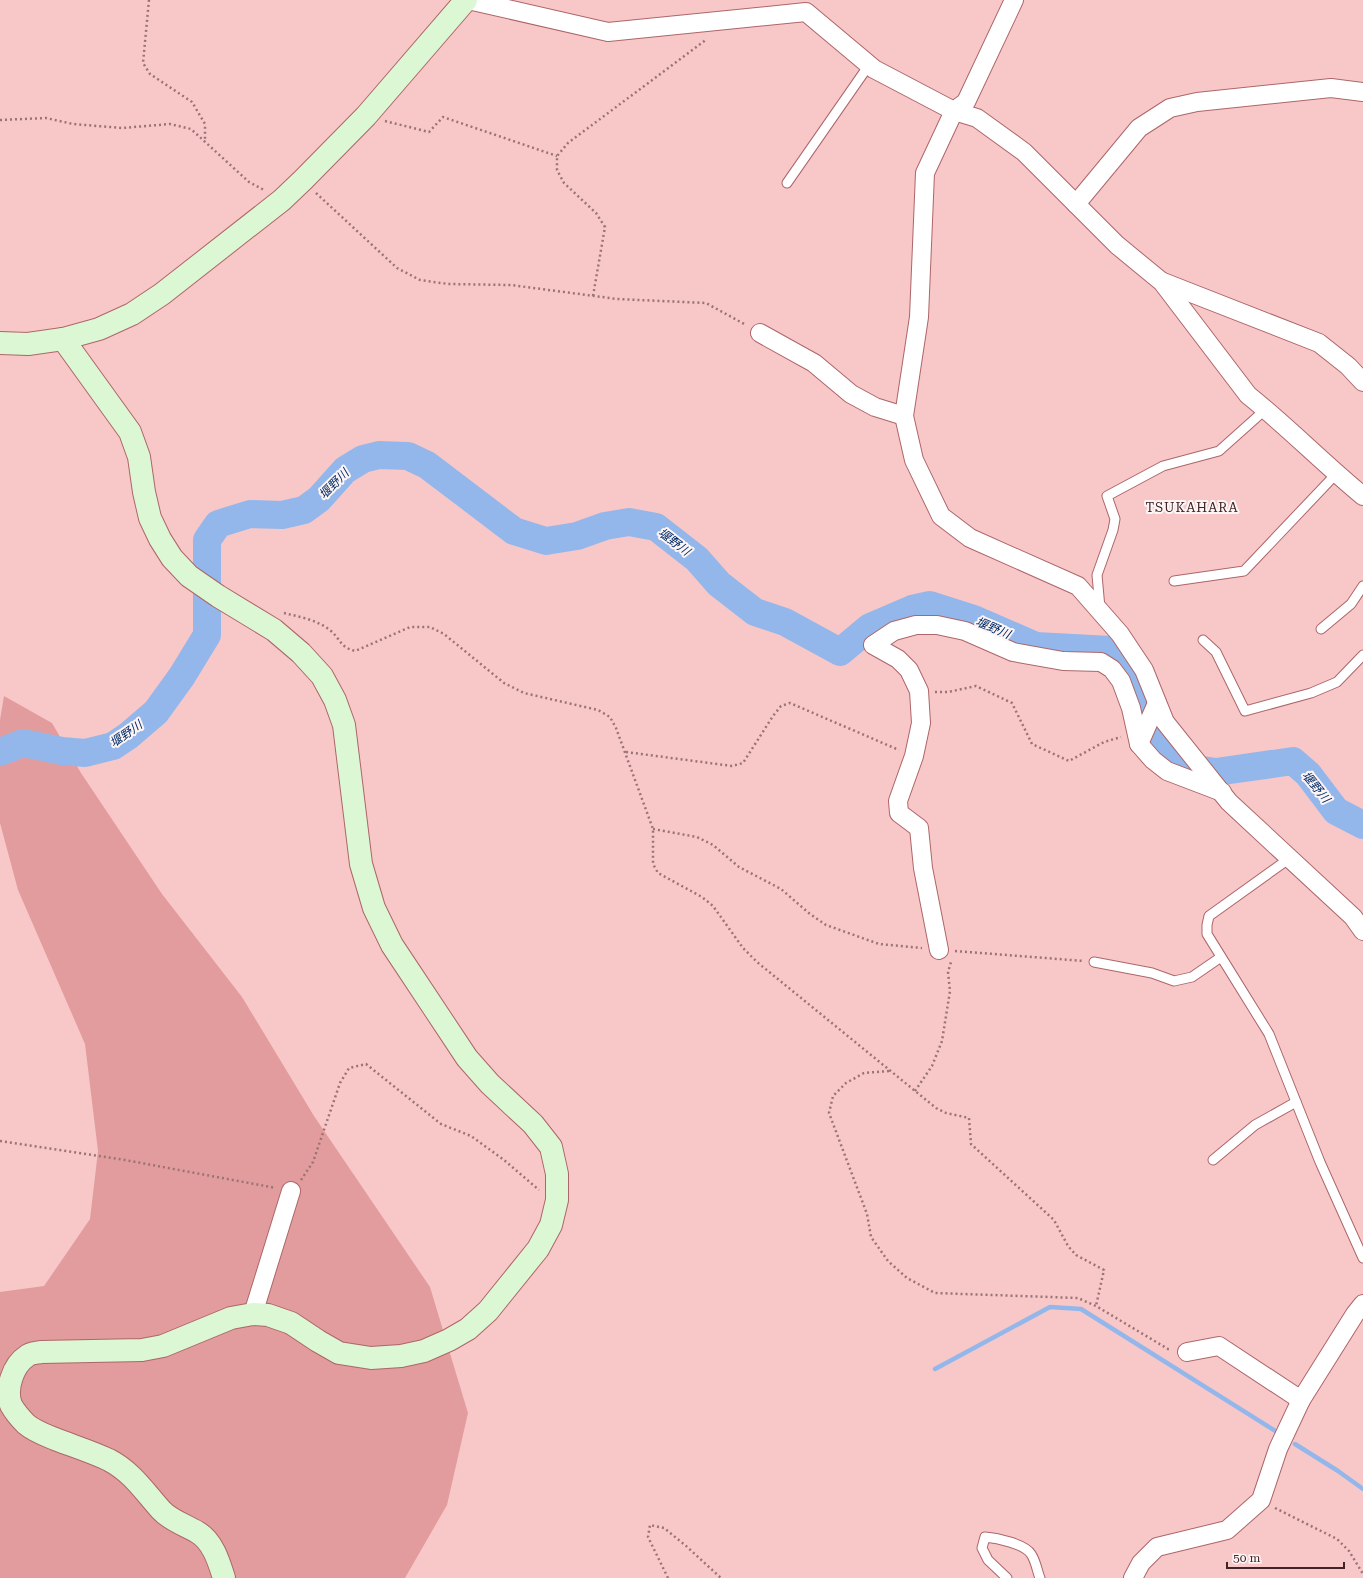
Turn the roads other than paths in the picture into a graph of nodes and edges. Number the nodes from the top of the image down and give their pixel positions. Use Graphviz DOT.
graph roads {
  1 [pos="467,0"];
  2 [pos="1014,0"];
  3 [pos="869,65"];
  4 [pos="1363,92"];
  5 [pos="954,112"];
  6 [pos="787,183"];
  7 [pos="1076,204"];
  8 [pos="1162,282"];
  9 [pos="760,333"];
  10 [pos="63,339"];
  11 [pos="0,343"];
  12 [pos="1363,382"];
  13 [pos="1266,409"];
  14 [pos="904,416"];
  15 [pos="1336,474"];
  16 [pos="1363,496"];
  17 [pos="1174,581"];
  18 [pos="1363,586"];
  19 [pos="1100,611"];
  20 [pos="1321,629"];
  21 [pos="1203,640"];
  22 [pos="1363,655"];
  23 [pos="1156,706"];
  24 [pos="1139,738"];
  25 [pos="1219,789"];
  26 [pos="1290,858"];
  27 [pos="1363,931"];
  28 [pos="939,950"];
  29 [pos="1221,957"];
  30 [pos="1094,962"];
  31 [pos="1296,1102"];
  32 [pos="1213,1160"];
  33 [pos="291,1191"];
  34 [pos="1363,1258"];
  35 [pos="1363,1304"];
  36 [pos="253,1314"];
  37 [pos="1187,1352"];
  38 [pos="1301,1400"];
  39 [pos="224,1578"];
  40 [pos="1007,1578"];
  41 [pos="1040,1578"];
  42 [pos="1133,1578"];
  1 -- 3 [label="street"];
  1 -- 10 [label="street"];
  2 -- 5 [label="street"];
  3 -- 5 [label="street"];
  3 -- 6 [label="lane"];
  4 -- 7 [label="street"];
  5 -- 7 [label="street"];
  5 -- 14 [label="street"];
  7 -- 8 [label="street"];
  8 -- 12 [label="street"];
  8 -- 13 [label="street"];
  9 -- 14 [label="street"];
  10 -- 11 [label="street"];
  10 -- 36 [label="street"];
  13 -- 15 [label="street"];
  13 -- 19 [label="lane"];
  14 -- 19 [label="street"];
  15 -- 16 [label="street"];
  15 -- 17 [label="lane"];
  18 -- 20 [label="lane"];
  19 -- 23 [label="street"];
  21 -- 22 [label="lane"];
  23 -- 24 [label="street"];
  23 -- 25 [label="street"];
  24 -- 25 [label="street"];
  24 -- 28 [label="street"];
  25 -- 26 [label="street"];
  26 -- 27 [label="street"];
  26 -- 29 [label="lane"];
  29 -- 30 [label="lane"];
  29 -- 31 [label="lane"];
  31 -- 32 [label="lane"];
  31 -- 34 [label="lane"];
  33 -- 36 [label="street"];
  35 -- 38 [label="street"];
  36 -- 39 [label="street"];
  37 -- 38 [label="street"];
  38 -- 42 [label="street"];
  40 -- 41 [label="lane"];
}
